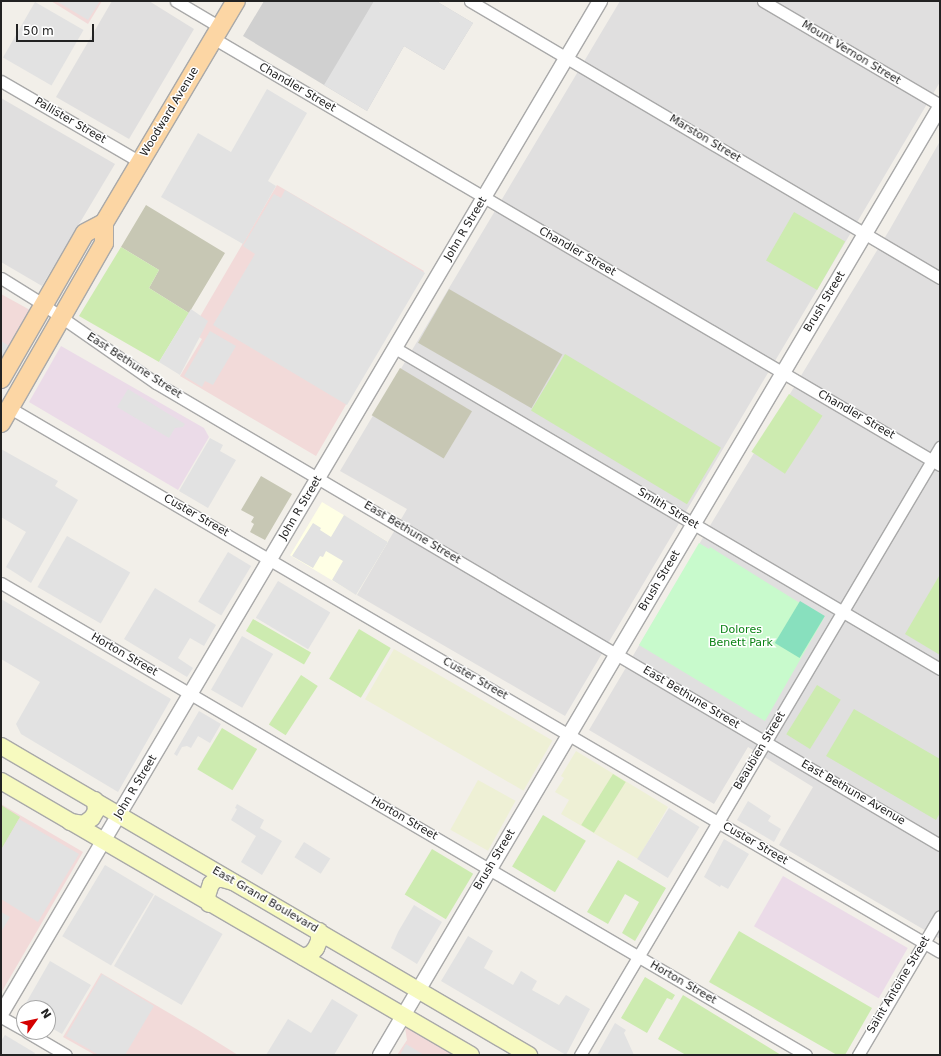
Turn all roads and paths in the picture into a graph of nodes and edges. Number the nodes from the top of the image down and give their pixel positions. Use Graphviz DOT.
graph roads {
  1 [pos="176,1"];
  2 [pos="236,1"];
  3 [pos="470,1"];
  4 [pos="600,1"];
  5 [pos="763,1"];
  6 [pos="217,33"];
  7 [pos="567,58"];
  8 [pos="1,81"];
  9 [pos="940,106"];
  10 [pos="140,162"];
  11 [pos="484,197"];
  12 [pos="104,223"];
  13 [pos="865,234"];
  14 [pos="1,278"];
  15 [pos="940,278"];
  16 [pos="44,305"];
  17 [pos="63,318"];
  18 [pos="395,348"];
  19 [pos="783,373"];
  20 [pos="1,379"];
  21 [pos="10,408"];
  22 [pos="1,423"];
  23 [pos="940,447"];
  24 [pos="936,462"];
  25 [pos="318,478"];
  26 [pos="694,524"];
  27 [pos="270,559"];
  28 [pos="1,583"];
  29 [pos="842,611"];
  30 [pos="617,654"];
  31 [pos="940,669"];
  32 [pos="191,694"];
  33 [pos="570,735"];
  34 [pos="765,742"];
  35 [pos="1,746"];
  36 [pos="1,781"];
  37 [pos="95,800"];
  38 [pos="119,814"];
  39 [pos="70,822"];
  40 [pos="718,822"];
  41 [pos="103,842"];
  42 [pos="940,845"];
  43 [pos="490,869"];
  44 [pos="235,882"];
  45 [pos="209,904"];
  46 [pos="940,916"];
  47 [pos="319,931"];
  48 [pos="924,943"];
  49 [pos="940,952"];
  50 [pos="638,956"];
  51 [pos="303,957"];
  52 [pos="418,990"];
  53 [pos="1,1016"];
  54 [pos="403,1016"];
  55 [pos="16,1025"];
  56 [pos="41,1040"];
  57 [pos="66,1055"];
  58 [pos="380,1055"];
  59 [pos="471,1055"];
  60 [pos="529,1055"];
  61 [pos="580,1055"];
  62 [pos="806,1055"];
  63 [pos="858,1055"];
  1 -- 6 [label="street, Chandler Street"];
  2 -- 6 [label="main road, Woodward Avenue"];
  3 -- 7 [label="street, Marston Street"];
  4 -- 7 [label="street, John R Street"];
  5 -- 9 [label="street, Mount Vernon Street"];
  6 -- 10 [label="main road, Woodward Avenue"];
  6 -- 11 [label="street, Chandler Street"];
  7 -- 11 [label="street, John R Street"];
  7 -- 13 [label="street, Marston Street"];
  8 -- 10 [label="street, Pallister Street"];
  9 -- 13 [label="street, Brush Street"];
  10 -- 12 [label="main road, Woodward Avenue"];
  11 -- 18 [label="street, John R Street"];
  11 -- 19 [label="street, Chandler Street"];
  12 -- 16 [label="main road"];
  12 -- 17 [label="main road"];
  13 -- 15 [label="street, Marston Street"];
  13 -- 19 [label="street, Brush Street"];
  14 -- 16 [label="street, East Bethune Street"];
  16 -- 17 [label="street, East Bethune Street"];
  16 -- 20 [label="main road"];
  17 -- 21 [label="main road"];
  17 -- 25 [label="street, East Bethune Street"];
  18 -- 25 [label="street, John R Street"];
  18 -- 26 [label="street, Smith Street"];
  19 -- 24 [label="street, Chandler Street"];
  19 -- 26 [label="street, Brush Street"];
  21 -- 22 [label="main road"];
  21 -- 27 [label="street, Custer Street"];
  23 -- 24 [label="street, Beaubien Street"];
  24 -- 29 [label="street, Beaubien Street"];
  25 -- 27 [label="street, John R Street"];
  25 -- 30 [label="street, East Bethune Street"];
  26 -- 29 [label="street, Smith Street"];
  26 -- 30 [label="street, Brush Street"];
  27 -- 32 [label="street, John R Street"];
  27 -- 33 [label="street, Custer Street"];
  28 -- 32 [label="street, Horton Street"];
  29 -- 31 [label="street, Smith Street"];
  29 -- 34 [label="street, Beaubien Street"];
  30 -- 33 [label="street, Brush Street"];
  30 -- 34 [label="street, East Bethune Street"];
  32 -- 38 [label="street, John R Street"];
  32 -- 43 [label="street, Horton Street"];
  33 -- 40 [label="street, Custer Street"];
  33 -- 43 [label="street, Brush Street"];
  34 -- 40 [label="street, Beaubien Street"];
  34 -- 42 [label="street, East Bethune Avenue"];
  35 -- 37 [label="main road, East Grand Boulevard"];
  36 -- 39 [label="main road"];
  37 -- 38 [label="main road, East Grand Boulevard"];
  37 -- 39 [label="main road"];
  38 -- 41 [label="street, John R Street"];
  38 -- 44 [label="main road, East Grand Boulevard"];
  39 -- 41 [label="main road"];
  40 -- 48 [label="street, Custer Street"];
  40 -- 50 [label="street, Beaubien Street"];
  41 -- 45 [label="main road"];
  41 -- 53 [label="street, John R Street"];
  43 -- 50 [label="street, Horton Street"];
  43 -- 52 [label="street, Brush Street"];
  44 -- 45 [label="main road"];
  44 -- 47 [label="main road, East Grand Boulevard"];
  45 -- 51 [label="main road"];
  46 -- 48 [label="street, Saint Antoine Street"];
  47 -- 51 [label="main road"];
  47 -- 52 [label="main road, East Grand Boulevard"];
  48 -- 49 [label="street, Custer Street"];
  48 -- 63 [label="street, Saint Antoine Street"];
  50 -- 61 [label="street, Beaubien Street"];
  50 -- 62 [label="street, Horton Street"];
  51 -- 54 [label="main road"];
  52 -- 54 [label="street, Brush Street"];
  52 -- 60 [label="main road, East Grand Boulevard"];
  53 -- 55 [label="street"];
  54 -- 58 [label="street, Brush Street"];
  54 -- 59 [label="main road"];
  56 -- 57 [label="street"];
}
